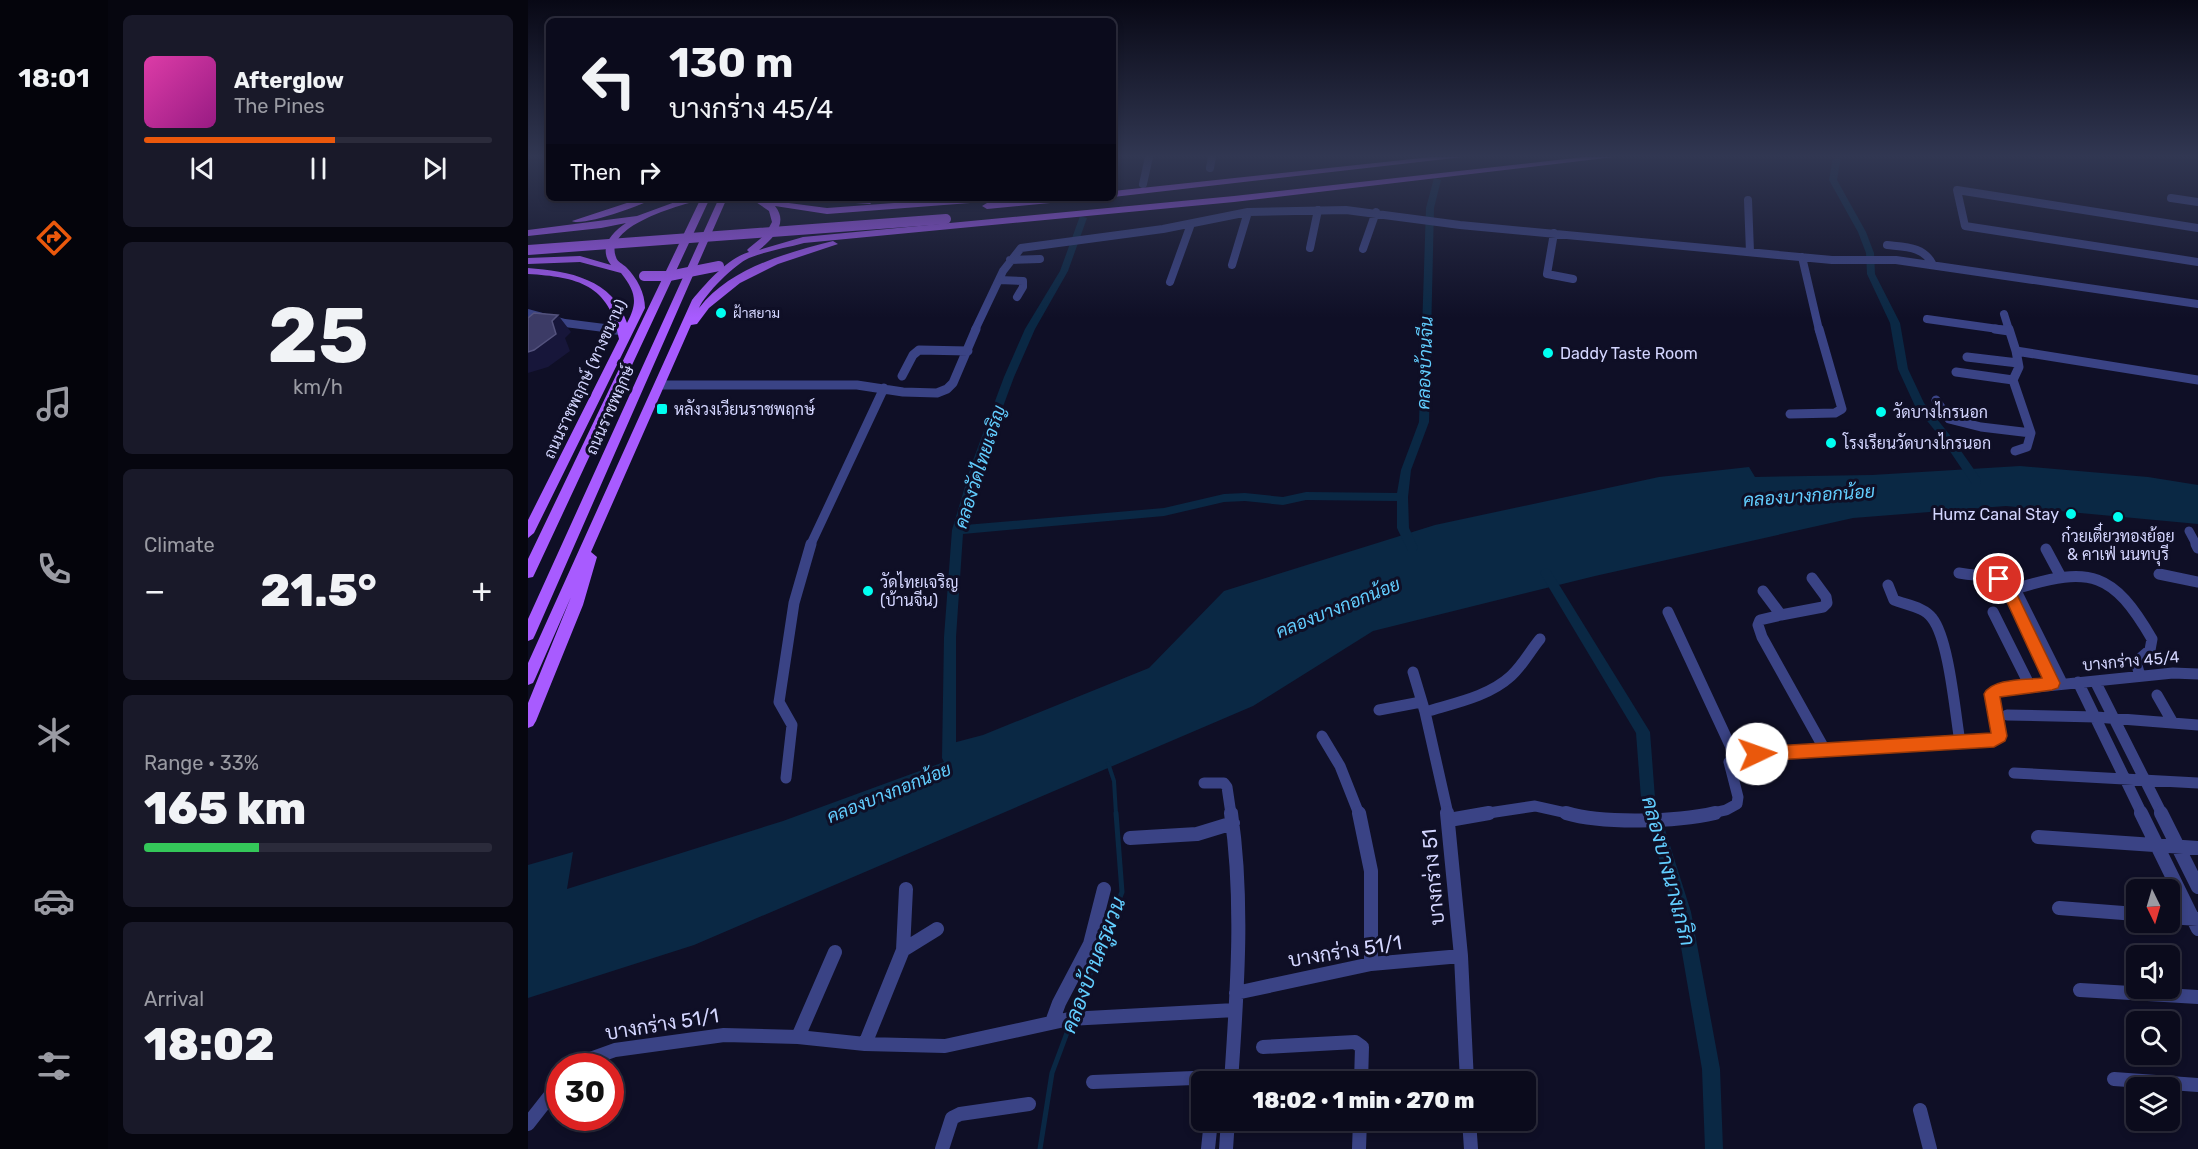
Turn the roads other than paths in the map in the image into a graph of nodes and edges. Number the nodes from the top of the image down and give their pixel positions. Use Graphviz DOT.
graph roads {
  1 [pos="1318,210"];
  2 [pos="612,211"];
  3 [pos="652,211"];
  4 [pos="655,211"];
  5 [pos="700,211"];
  6 [pos="717,211"];
  7 [pos="775,211"];
  8 [pos="832,211"];
  9 [pos="844,211"];
  10 [pos="848,211"];
  11 [pos="972,211"];
  12 [pos="986,211"];
  13 [pos="1117,211"];
  14 [pos="1296,211"];
  15 [pos="1336,211"];
  16 [pos="1748,211"];
  17 [pos="1962,211"];
  18 [pos="2088,211"];
  19 [pos="1248,212"];
  20 [pos="1376,212"];
  21 [pos="1237,213"];
  22 [pos="946,214"];
  23 [pos="643,216"];
  24 [pos="1191,224"];
  25 [pos="2198,228"];
  26 [pos="563,230"];
  27 [pos="912,231"];
  28 [pos="528,232"];
  29 [pos="1554,233"];
  30 [pos="830,238"];
  31 [pos="528,241"];
  32 [pos="1887,245"];
  33 [pos="1310,248"];
  34 [pos="1363,249"];
  35 [pos="528,250"];
  36 [pos="1750,252"];
  37 [pos="743,257"];
  38 [pos="1802,257"];
  39 [pos="1040,258"];
  40 [pos="550,259"];
  41 [pos="1010,260"];
  42 [pos="2198,262"];
  43 [pos="528,263"];
  44 [pos="1232,265"];
  45 [pos="1933,265"];
  46 [pos="528,271"];
  47 [pos="624,271"];
  48 [pos="1573,279"];
  49 [pos="999,280"];
  50 [pos="1170,282"];
  51 [pos="1017,297"];
  52 [pos="2198,304"];
  53 [pos="528,313"];
  54 [pos="2004,314"];
  55 [pos="544,318"];
  56 [pos="1927,319"];
  57 [pos="536,325"];
  58 [pos="2009,332"];
  59 [pos="624,335"];
  60 [pos="678,343"];
  61 [pos="968,351"];
  62 [pos="2016,351"];
  63 [pos="1967,357"];
  64 [pos="2019,363"];
  65 [pos="1956,372"];
  66 [pos="902,376"];
  67 [pos="2013,380"];
  68 [pos="2198,380"];
  69 [pos="661,385"];
  70 [pos="884,388"];
  71 [pos="1936,400"];
  72 [pos="1790,414"];
  73 [pos="2031,432"];
  74 [pos="2015,451"];
  75 [pos="597,525"];
  76 [pos="2189,531"];
  77 [pos="528,533"];
  78 [pos="2198,548"];
  79 [pos="2046,549"];
  80 [pos="528,573"];
  81 [pos="1959,573"];
  82 [pos="2159,574"];
  83 [pos="2061,577"];
  84 [pos="1812,578"];
  85 [pos="2198,582"];
  86 [pos="1888,585"];
  87 [pos="1763,591"];
  88 [pos="1668,612"];
  89 [pos="1993,612"];
  90 [pos="1781,615"];
  91 [pos="528,635"];
  92 [pos="1540,639"];
  93 [pos="1413,672"];
  94 [pos="2197,673"];
  95 [pos="2140,676"];
  96 [pos="528,679"];
  97 [pos="2096,681"];
  98 [pos="2078,682"];
  99 [pos="2057,683"];
  100 [pos="2030,686"];
  101 [pos="2157,695"];
  102 [pos="1423,707"];
  103 [pos="1379,710"];
  104 [pos="2007,715"];
  105 [pos="2096,717"];
  106 [pos="2115,719"];
  107 [pos="528,721"];
  108 [pos="2173,723"];
  109 [pos="2198,724"];
  110 [pos="1322,736"];
  111 [pos="1966,741"];
  112 [pos="1825,750"];
  113 [pos="1734,756"];
  114 [pos="2014,773"];
  115 [pos="786,778"];
  116 [pos="2126,779"];
  117 [pos="2146,780"];
  118 [pos="1204,783"];
  119 [pos="2198,783"];
  120 [pos="1449,820"];
  121 [pos="1233,823"];
  122 [pos="2038,837"];
  123 [pos="1130,838"];
  124 [pos="2157,845"];
  125 [pos="2178,846"];
  126 [pos="2198,848"];
  127 [pos="2198,887"];
  128 [pos="906,889"];
  129 [pos="1104,889"];
  130 [pos="2059,908"];
  131 [pos="2126,913"];
  132 [pos="2180,919"];
  133 [pos="2196,923"];
  134 [pos="937,929"];
  135 [pos="903,950"];
  136 [pos="835,952"];
  137 [pos="1461,956"];
  138 [pos="1371,964"];
  139 [pos="2080,990"];
  140 [pos="1236,993"];
  141 [pos="2198,998"];
  142 [pos="1235,1010"];
  143 [pos="1052,1022"];
  144 [pos="798,1037"];
  145 [pos="865,1044"];
  146 [pos="1263,1047"];
  147 [pos="607,1053"];
  148 [pos="1232,1071"];
  149 [pos="1361,1071"];
  150 [pos="1466,1071"];
  151 [pos="1191,1078"];
  152 [pos="2114,1079"];
  153 [pos="1093,1083"];
  154 [pos="2198,1085"];
  155 [pos="546,1101"];
  156 [pos="1029,1104"];
  157 [pos="1920,1110"];
  158 [pos="528,1124"];
  159 [pos="1210,1131"];
  160 [pos="1228,1131"];
  161 [pos="1360,1131"];
  162 [pos="1470,1131"];
  163 [pos="942,1149"];
  164 [pos="1208,1149"];
  165 [pos="1227,1149"];
  166 [pos="1359,1149"];
  167 [pos="1471,1149"];
  168 [pos="1930,1149"];
  1 -- 33 [label="street"];
  2 -- 28 [label="main road"];
  3 -- 23 [label="main road"];
  4 -- 23 [label="main road"];
  5 -- 80 [label="main road, ถนนราชพฤกษ์"];
  6 -- 91 [label="main road, ถนนราชพฤกษ์"];
  7 -- 37 [label="main road"];
  8 -- 9 [label="main road"];
  9 -- 10 [label="main road"];
  9 -- 30 [label="main road"];
  11 -- 22 [label="main road"];
  12 -- 22 [label="main road"];
  13 -- 27 [label="main road"];
  14 -- 19 [label="street"];
  15 -- 20 [label="street"];
  16 -- 36 [label="street"];
  17 -- 42 [label="street"];
  18 -- 25 [label="street"];
  19 -- 21 [label="street"];
  19 -- 44 [label="street"];
  20 -- 29 [label="street"];
  20 -- 34 [label="street"];
  21 -- 24 [label="street"];
  22 -- 31 [label="main road"];
  22 -- 35 [label="main road, bridge"];
  23 -- 26 [label="main road"];
  23 -- 47 [label="main road"];
  24 -- 41 [label="street"];
  24 -- 50 [label="street"];
  26 -- 28 [label="main road"];
  26 -- 40 [label="main road"];
  27 -- 30 [label="main road"];
  27 -- 60 [label="main road"];
  29 -- 36 [label="street"];
  29 -- 48 [label="street"];
  30 -- 37 [label="main road"];
  32 -- 45 [label="street"];
  36 -- 38 [label="street"];
  37 -- 47 [label="main road, bridge"];
  37 -- 60 [label="main road"];
  38 -- 45 [label="street"];
  38 -- 72 [label="street"];
  39 -- 41 [label="street"];
  40 -- 43 [label="main road"];
  40 -- 47 [label="main road"];
  41 -- 49 [label="street"];
  45 -- 52 [label="street"];
  46 -- 59 [label="main road"];
  47 -- 59 [label="main road, ถนนราชพฤกษ์ (ทางขนาน)"];
  49 -- 51 [label="street"];
  49 -- 61 [label="street"];
  53 -- 55 [label="street"];
  54 -- 58 [label="street"];
  55 -- 57 [label="street"];
  55 -- 59 [label="street"];
  56 -- 58 [label="street"];
  58 -- 62 [label="street"];
  59 -- 77 [label="main road, ถนนราชพฤกษ์ (ทางขนาน)"];
  60 -- 69 [label="main road"];
  61 -- 66 [label="street"];
  61 -- 70 [label="street"];
  62 -- 64 [label="street"];
  62 -- 68 [label="street"];
  63 -- 64 [label="street"];
  64 -- 67 [label="street"];
  65 -- 67 [label="street"];
  67 -- 73 [label="street"];
  69 -- 70 [label="street"];
  69 -- 75 [label="main road"];
  70 -- 115 [label="street"];
  71 -- 73 [label="street"];
  73 -- 74 [label="street"];
  75 -- 96 [label="main road"];
  75 -- 107 [label="main road"];
  76 -- 78 [label="street"];
  79 -- 83 [label="street"];
  81 -- 99 [label="street"];
  82 -- 85 [label="street"];
  83 -- 95 [label="street"];
  83 -- 99 [label="street"];
  84 -- 90 [label="street"];
  86 -- 111 [label="street"];
  87 -- 90 [label="street"];
  88 -- 113 [label="street"];
  89 -- 100 [label="street"];
  90 -- 112 [label="street"];
  92 -- 102 [label="street"];
  93 -- 102 [label="street, บางกร่าง 51"];
  94 -- 95 [label="street, บางกร่าง 45/4"];
  95 -- 97 [label="street, บางกร่าง 45/4"];
  97 -- 98 [label="street, บางกร่าง 45/4"];
  97 -- 106 [label="street"];
  98 -- 99 [label="street, บางกร่าง 45/4"];
  98 -- 105 [label="street"];
  99 -- 100 [label="street, บางกร่าง 45/4"];
  100 -- 111 [label="street, บางกร่าง 45/4"];
  101 -- 108 [label="street"];
  102 -- 103 [label="street"];
  102 -- 120 [label="street, บางกร่าง 51"];
  104 -- 105 [label="street"];
  105 -- 106 [label="street"];
  105 -- 116 [label="street"];
  106 -- 108 [label="street"];
  106 -- 117 [label="street"];
  108 -- 109 [label="street"];
  110 -- 138 [label="street"];
  111 -- 112 [label="street, บางกร่าง 45/4"];
  112 -- 113 [label="street, บางกร่าง 45/4"];
  113 -- 120 [label="street"];
  114 -- 116 [label="street"];
  116 -- 117 [label="street"];
  116 -- 124 [label="street"];
  117 -- 119 [label="street"];
  117 -- 125 [label="street"];
  118 -- 121 [label="street"];
  120 -- 137 [label="street, บางกร่าง 51"];
  121 -- 123 [label="street"];
  121 -- 140 [label="street"];
  122 -- 124 [label="street"];
  124 -- 125 [label="street"];
  124 -- 133 [label="street"];
  125 -- 126 [label="street"];
  125 -- 127 [label="street"];
  128 -- 135 [label="street"];
  129 -- 143 [label="street"];
  130 -- 131 [label="street"];
  132 -- 133 [label="street"];
  134 -- 135 [label="street"];
  135 -- 145 [label="street"];
  136 -- 144 [label="street"];
  137 -- 138 [label="street, บางกร่าง 51/1"];
  137 -- 150 [label="street, บางกร่าง 51"];
  138 -- 140 [label="street, บางกร่าง 51/1"];
  139 -- 141 [label="street"];
  140 -- 142 [label="street"];
  142 -- 143 [label="street, บางกร่าง 51/1"];
  142 -- 148 [label="street"];
  143 -- 145 [label="street, บางกร่าง 51/1"];
  144 -- 145 [label="street, บางกร่าง 51/1"];
  144 -- 147 [label="street, บางกร่าง 51/1"];
  146 -- 149 [label="street"];
  151 -- 153 [label="street"];
  152 -- 154 [label="street"];
  155 -- 158 [label="street"];
  156 -- 163 [label="street"];
  157 -- 168 [label="street"];
  159 -- 164 [label="street"];
  160 -- 165 [label="street"];
  161 -- 166 [label="street"];
  162 -- 167 [label="street"];
}
